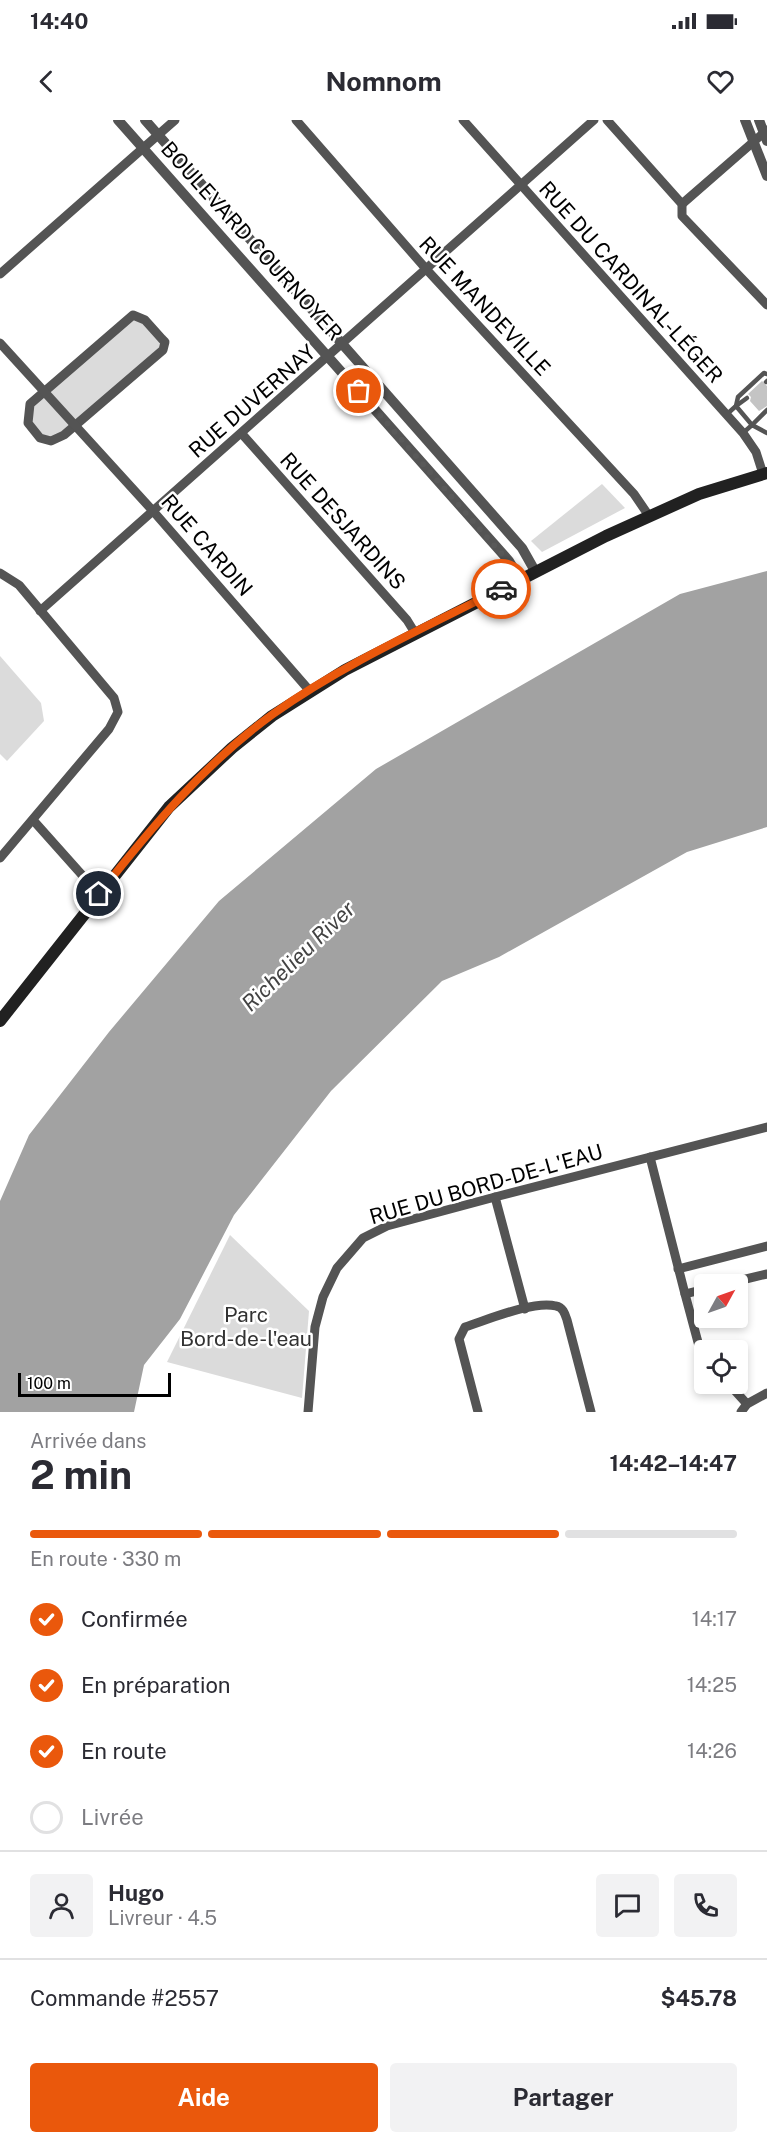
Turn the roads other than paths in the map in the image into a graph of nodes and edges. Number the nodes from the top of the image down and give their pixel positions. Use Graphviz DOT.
graph roads {
  1 [pos="118,120"];
  2 [pos="145,120"];
  3 [pos="175,120"];
  4 [pos="296,120"];
  5 [pos="463,120"];
  6 [pos="594,120"];
  7 [pos="607,120"];
  8 [pos="745,120"];
  9 [pos="759,120"];
  10 [pos="766,134"];
  11 [pos="158,135"];
  12 [pos="754,142"];
  13 [pos="144,148"];
  14 [pos="767,176"];
  15 [pos="521,186"];
  16 [pos="682,204"];
  17 [pos="427,270"];
  18 [pos="0,274"];
  19 [pos="767,305"];
  20 [pos="0,343"];
  21 [pos="344,344"];
  22 [pos="329,357"];
  23 [pos="767,374"];
  24 [pos="44,391"];
  25 [pos="747,398"];
  26 [pos="736,406"];
  27 [pos="767,410"];
  28 [pos="726,415"];
  29 [pos="76,425"];
  30 [pos="752,425"];
  31 [pos="767,433"];
  32 [pos="242,434"];
  33 [pos="743,434"];
  34 [pos="765,474"];
  35 [pos="153,511"];
  36 [pos="649,516"];
  37 [pos="535,571"];
  38 [pos="0,573"];
  39 [pos="520,579"];
  40 [pos="40,611"];
  41 [pos="415,633"];
  42 [pos="309,690"];
  43 [pos="33,820"];
  44 [pos="0,858"];
  45 [pos="99,894"];
  46 [pos="0,1021"];
  47 [pos="767,1127"];
  48 [pos="650,1158"];
  49 [pos="495,1197"];
  50 [pos="767,1246"];
  51 [pos="678,1269"];
  52 [pos="767,1274"];
  53 [pos="748,1279"];
  54 [pos="694,1292"];
  55 [pos="685,1294"];
  56 [pos="525,1309"];
  57 [pos="697,1340"];
  58 [pos="767,1393"];
  59 [pos="738,1394"];
  60 [pos="747,1404"];
  61 [pos="308,1412"];
  62 [pos="478,1412"];
  63 [pos="591,1412"];
  64 [pos="741,1412"];
  1 -- 13 [label="street, BOULEVARD COURNOYER"];
  2 -- 11 [label="street, BOULEVARD COURNOYER"];
  3 -- 11 [label="street"];
  4 -- 17 [label="street, RUE MANDEVILLE"];
  5 -- 15 [label="street, RUE DU CARDINAL-LÉGER"];
  6 -- 15 [label="street, RUE DUVERNAY"];
  7 -- 16 [label="street"];
  8 -- 12 [label="street"];
  9 -- 10 [label="street"];
  10 -- 12 [label="street"];
  11 -- 13 [label="street"];
  11 -- 21 [label="street, BOULEVARD COURNOYER"];
  12 -- 14 [label="street"];
  12 -- 16 [label="street"];
  13 -- 18 [label="street"];
  13 -- 22 [label="street, BOULEVARD COURNOYER"];
  15 -- 17 [label="street, RUE DUVERNAY"];
  15 -- 28 [label="street, RUE DU CARDINAL-LÉGER"];
  16 -- 19 [label="street"];
  17 -- 21 [label="street, RUE DUVERNAY"];
  17 -- 36 [label="street, RUE MANDEVILLE"];
  20 -- 24 [label="street, RUE CARDIN"];
  21 -- 22 [label="street, RUE DUVERNAY"];
  21 -- 37 [label="street, BOULEVARD COURNOYER"];
  22 -- 32 [label="street, RUE DUVERNAY"];
  22 -- 39 [label="street, BOULEVARD COURNOYER"];
  23 -- 26 [label="lane"];
  24 -- 29 [label="street, RUE CARDIN"];
  24 -- 29 [label="street"];
  24 -- 29 [label="street"];
  25 -- 26 [label="lane"];
  26 -- 28 [label="lane"];
  26 -- 30 [label="lane"];
  27 -- 30 [label="lane"];
  28 -- 33 [label="street, RUE DU CARDINAL-LÉGER"];
  29 -- 35 [label="street, RUE CARDIN"];
  30 -- 31 [label="lane"];
  30 -- 33 [label="lane"];
  32 -- 35 [label="street, RUE DUVERNAY"];
  32 -- 41 [label="street, RUE DESJARDINS"];
  33 -- 34 [label="street, RUE DU CARDINAL-LÉGER"];
  34 -- 36 [label="main road"];
  35 -- 40 [label="street, RUE DUVERNAY"];
  35 -- 42 [label="street, RUE CARDIN"];
  36 -- 37 [label="main road"];
  37 -- 39 [label="main road"];
  38 -- 40 [label="street"];
  39 -- 41 [label="main road"];
  40 -- 43 [label="street"];
  41 -- 42 [label="main road"];
  42 -- 45 [label="main road"];
  43 -- 44 [label="street"];
  43 -- 45 [label="street"];
  45 -- 46 [label="main road"];
  47 -- 48 [label="street, RUE DU BORD-DE-L'EAU"];
  48 -- 49 [label="street, RUE DU BORD-DE-L'EAU"];
  48 -- 51 [label="street"];
  49 -- 56 [label="street"];
  49 -- 61 [label="street, RUE DU BORD-DE-L'EAU"];
  50 -- 51 [label="street"];
  51 -- 55 [label="street"];
  52 -- 53 [label="street"];
  54 -- 55 [label="street"];
  55 -- 57 [label="street"];
  56 -- 62 [label="street"];
  56 -- 63 [label="street"];
  58 -- 60 [label="street"];
  59 -- 60 [label="street"];
  60 -- 64 [label="street"];
}
